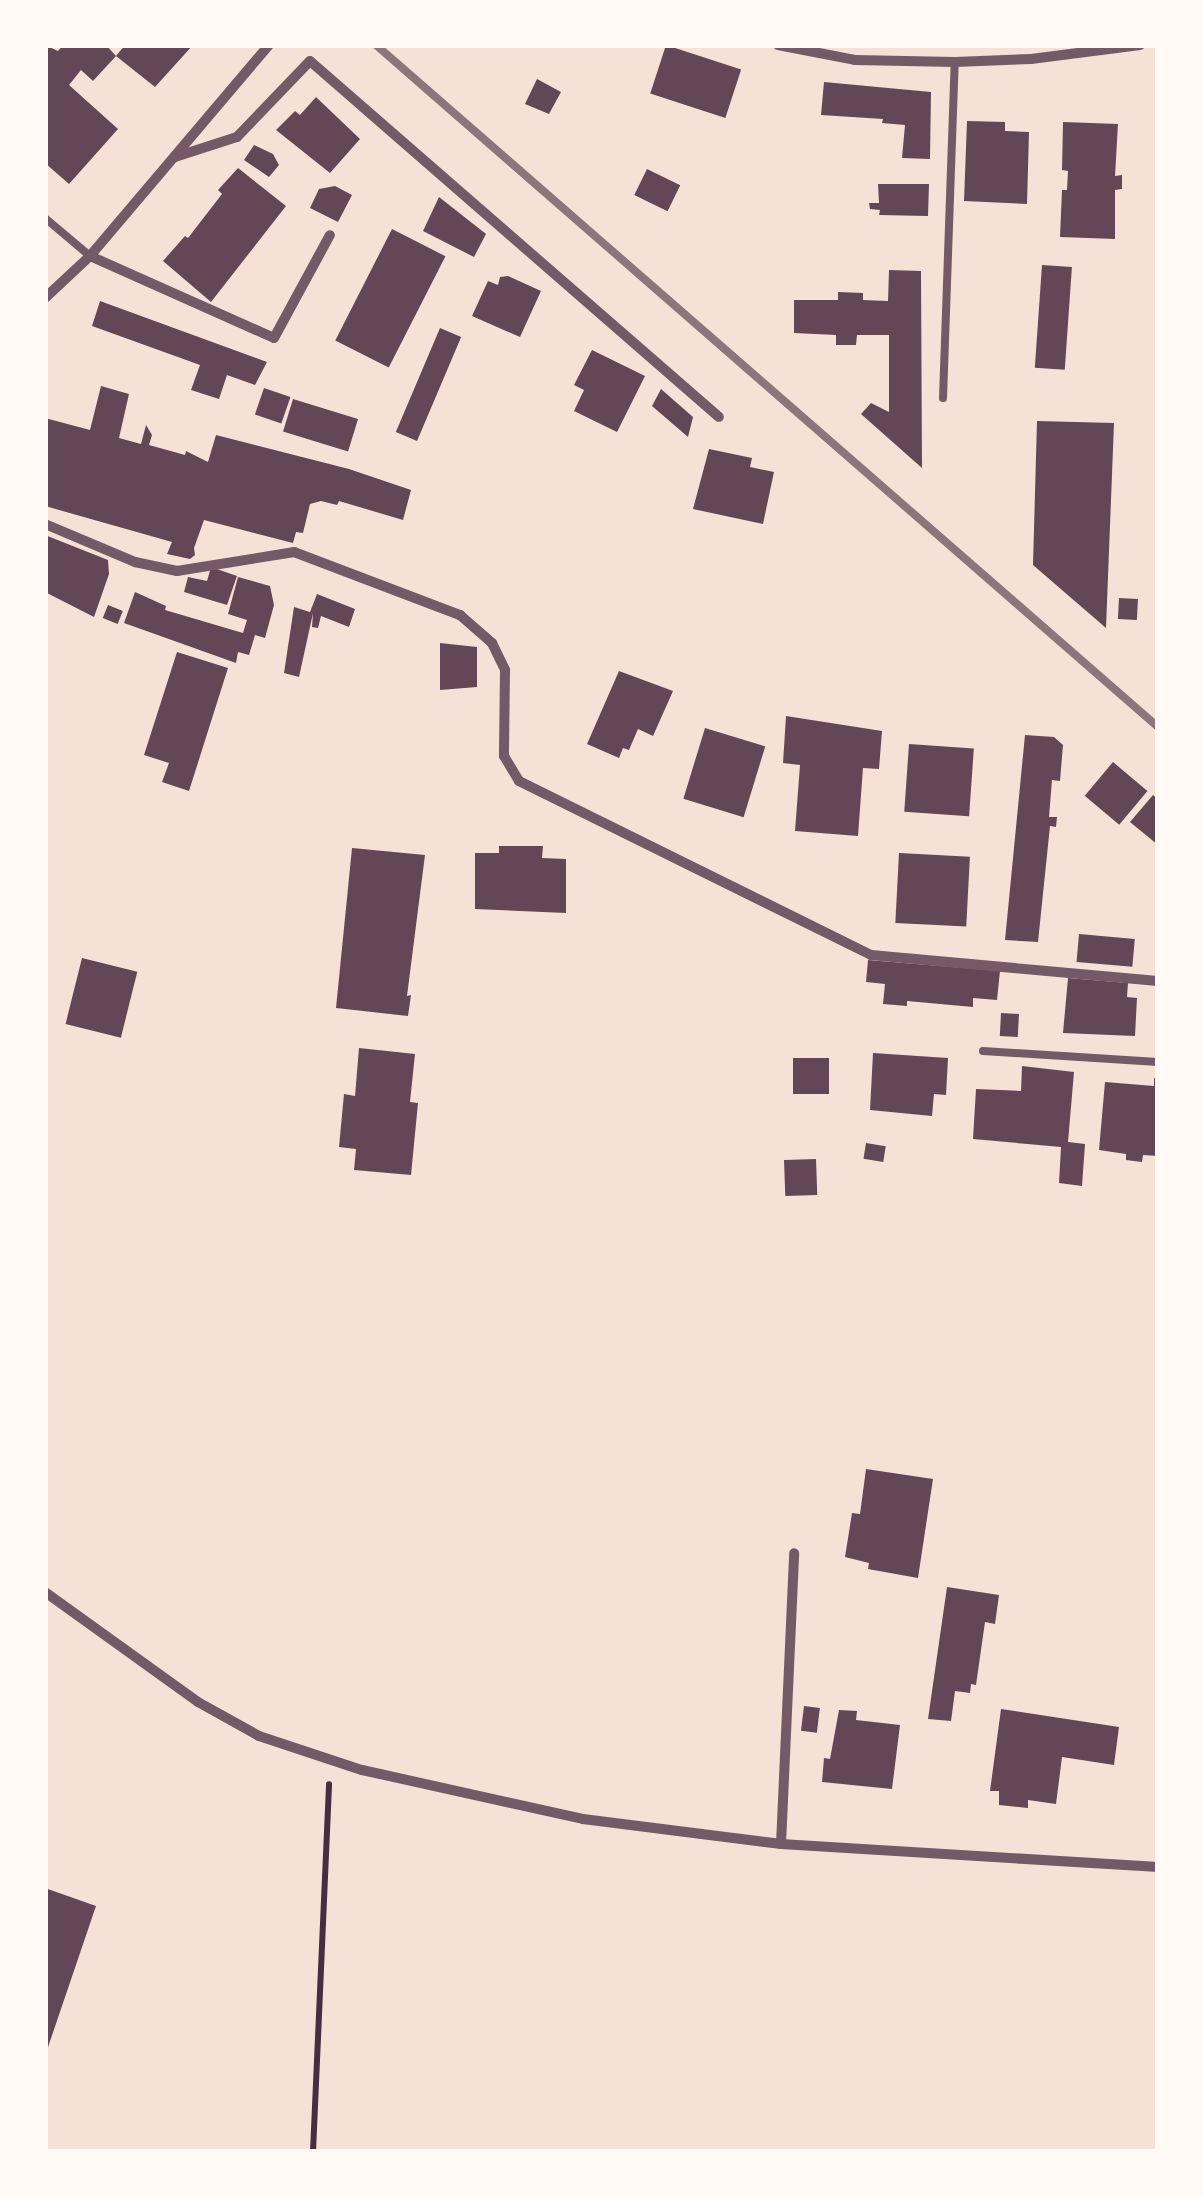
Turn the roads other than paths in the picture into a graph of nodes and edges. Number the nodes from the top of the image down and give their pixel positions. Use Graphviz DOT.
graph roads {
  1 [pos="269,45"];
  2 [pos="778,45"];
  3 [pos="1140,45"];
  4 [pos="955,62"];
  5 [pos="175,157"];
  6 [pos="45,218"];
  7 [pos="330,235"];
  8 [pos="90,256"];
  9 [pos="45,298"];
  10 [pos="943,398"];
  11 [pos="719,417"];
  12 [pos="45,524"];
  13 [pos="1158,981"];
  14 [pos="983,1051"];
  15 [pos="1158,1062"];
  16 [pos="794,1553"];
  17 [pos="45,1592"];
  18 [pos="781,1844"];
  19 [pos="1158,1866"];
  1 -- 5 [label="street"];
  2 -- 4 [label="street"];
  3 -- 4 [label="street"];
  4 -- 10 [label="lane"];
  5 -- 8 [label="street"];
  5 -- 11 [label="street"];
  6 -- 8 [label="lane"];
  7 -- 8 [label="street"];
  8 -- 9 [label="street"];
  12 -- 13 [label="street"];
  14 -- 15 [label="lane"];
  16 -- 18 [label="street"];
  17 -- 18 [label="street"];
  18 -- 19 [label="street"];
}
